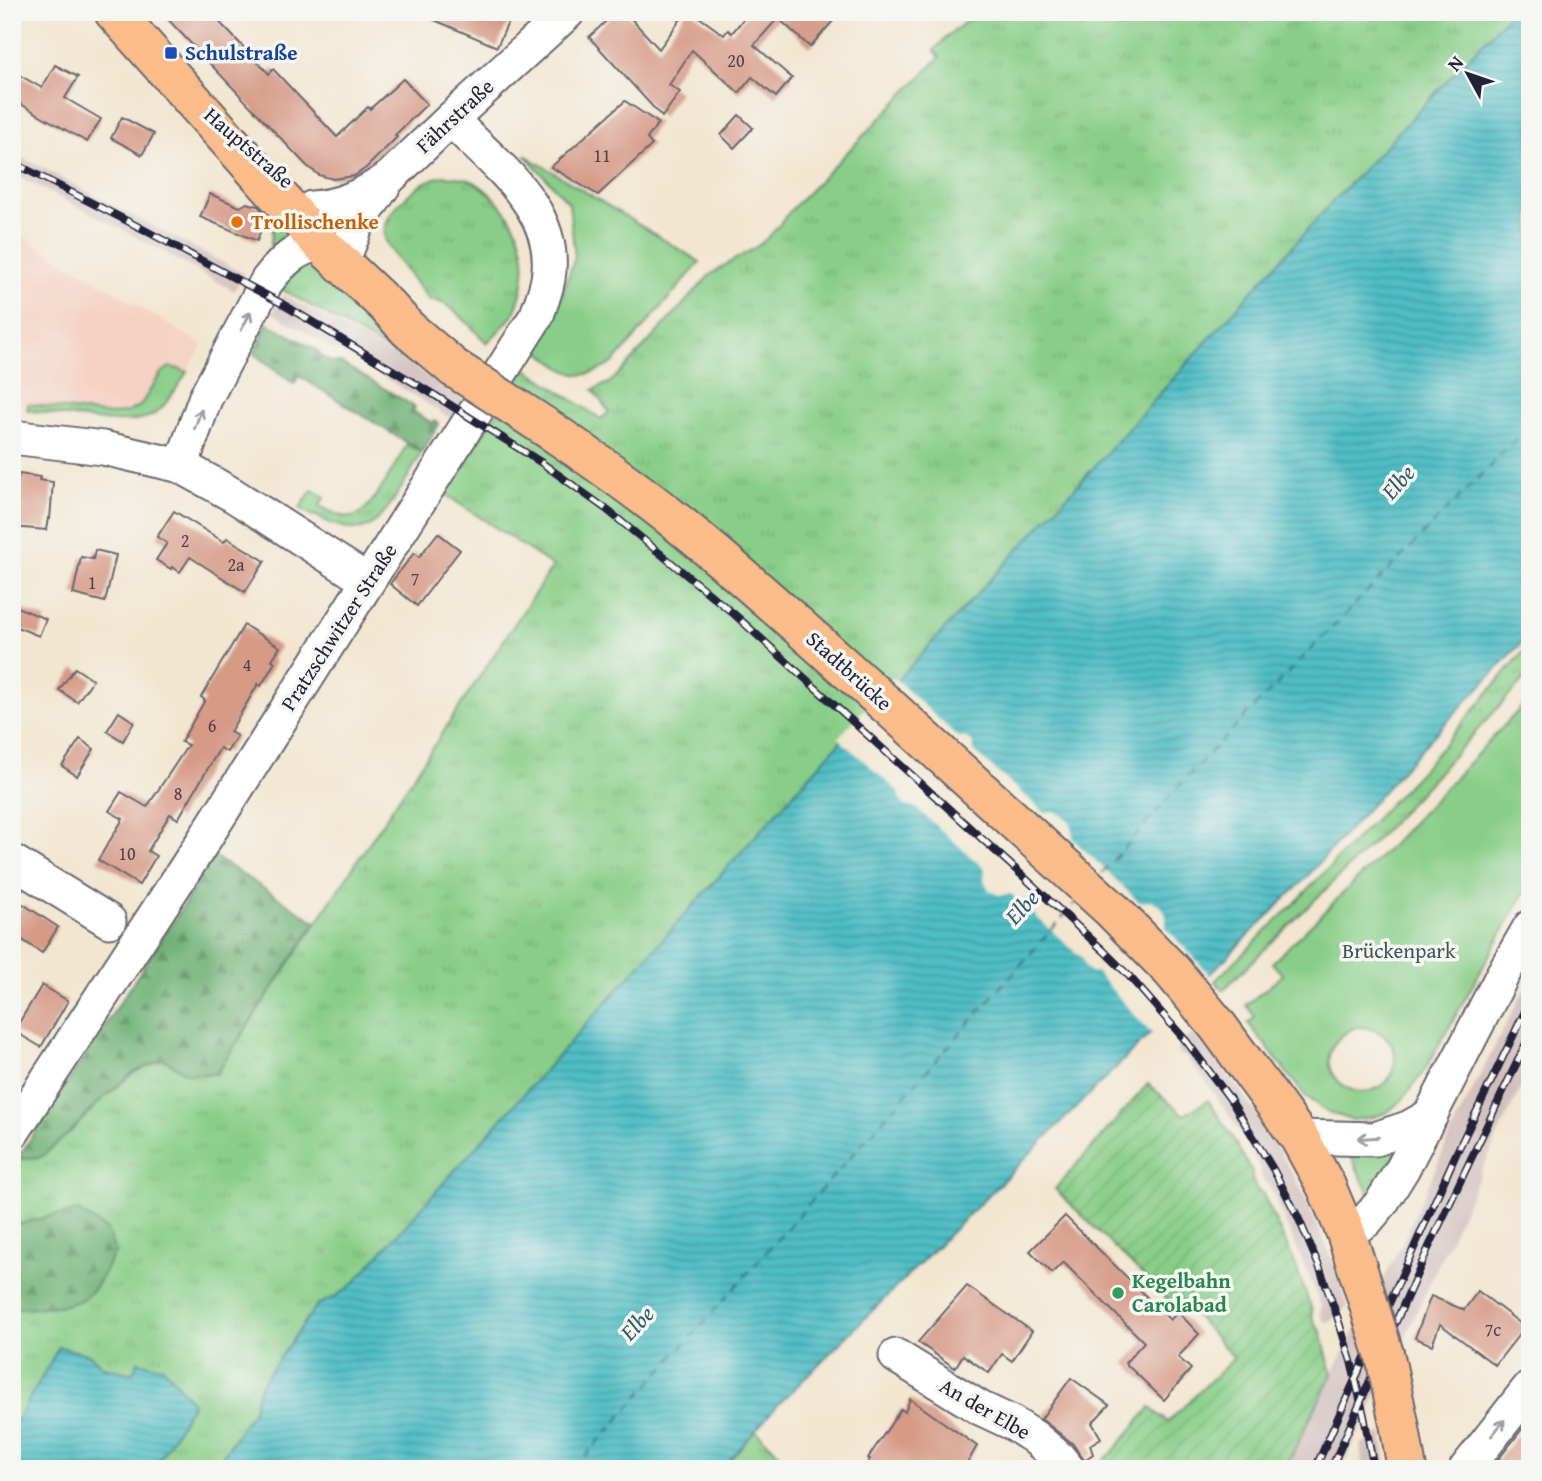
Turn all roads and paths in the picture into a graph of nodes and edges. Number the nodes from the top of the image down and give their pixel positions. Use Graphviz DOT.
graph roads {
  1 [pos="114,12"];
  2 [pos="559,21"];
  3 [pos="451,119"];
  4 [pos="388,179"];
  5 [pos="326,235"];
  6 [pos="387,306"];
  7 [pos="12,437"];
  8 [pos="181,466"];
  9 [pos="368,581"];
  10 [pos="12,861"];
  11 [pos="109,921"];
  12 [pos="1530,927"];
  13 [pos="1431,1115"];
  14 [pos="12,1133"];
  15 [pos="1298,1137"];
  16 [pos="1346,1233"];
  17 [pos="895,1356"];
  18 [pos="1530,1387"];
  19 [pos="1069,1469"];
  20 [pos="1407,1469"];
  21 [pos="1466,1469"];
  1 -- 5 [label="main road, Hauptstraße"];
  2 -- 3 [label="street, Fährstraße"];
  3 -- 4 [label="street, Fährstraße"];
  3 -- 9 [label="street, Pratzschwitzer Straße"];
  4 -- 5 [label="street, Fährstraße"];
  4 -- 5 [label="street, Fährstraße"];
  5 -- 6 [label="main road, Hauptstraße"];
  8 -- 5 [label="street, one-way"];
  6 -- 15 [label="main road, Stadtbrücke, bridge"];
  7 -- 8 [label="street"];
  8 -- 9 [label="street"];
  9 -- 14 [label="street, Pratzschwitzer Straße"];
  10 -- 11 [label="street"];
  12 -- 13 [label="street"];
  13 -- 15 [label="street, one-way"];
  13 -- 16 [label="street"];
  15 -- 16 [label="main road, Stadtbrücke"];
  16 -- 20 [label="main road, Stadtbrücke, bridge"];
  17 -- 19 [label="street, An der Elbe"];
  21 -- 18 [label="street, one-way"];
}
